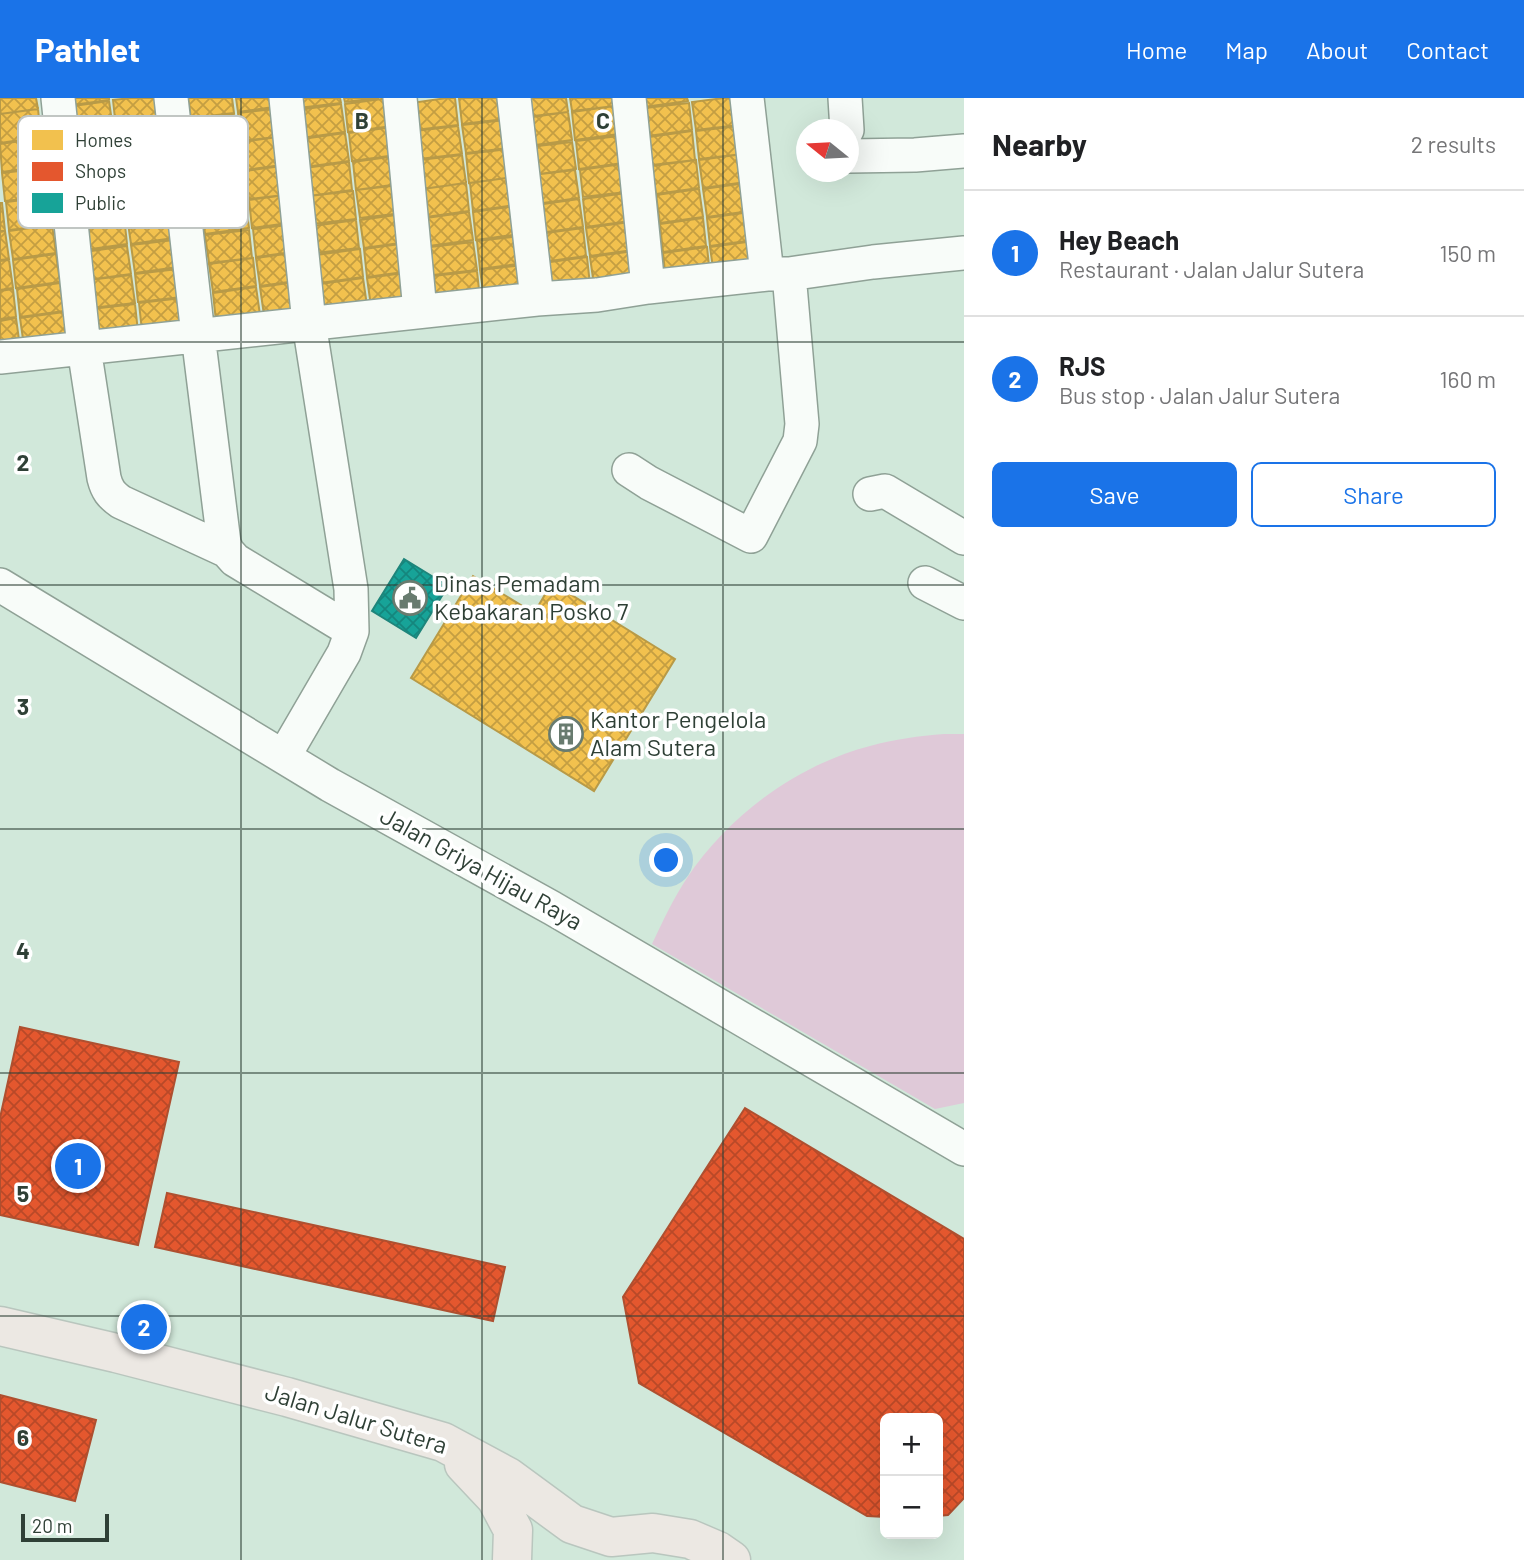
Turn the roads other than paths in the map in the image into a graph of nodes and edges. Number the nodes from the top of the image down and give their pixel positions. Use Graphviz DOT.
graph roads {
  1 [pos="58,98"];
  2 [pos="171,98"];
  3 [pos="286,98"];
  4 [pos="400,98"];
  5 [pos="514,98"];
  6 [pos="629,98"];
  7 [pos="747,98"];
  8 [pos="845,98"];
  9 [pos="60,116"];
  10 [pos="173,116"];
  11 [pos="846,119"];
  12 [pos="964,151"];
  13 [pos="859,156"];
  14 [pos="72,228"];
  15 [pos="186,228"];
  16 [pos="964,253"];
  17 [pos="778,274"];
  18 [pos="648,287"];
  19 [pos="537,299"];
  20 [pos="420,311"];
  21 [pos="309,323"];
  22 [pos="198,335"];
  23 [pos="84,348"];
  24 [pos="0,356"];
  25 [pos="629,470"];
  26 [pos="870,494"];
  27 [pos="964,538"];
  28 [pos="227,551"];
  29 [pos="925,583"];
  30 [pos="0,585"];
  31 [pos="964,603"];
  32 [pos="352,631"];
  33 [pos="284,757"];
  34 [pos="964,1149"];
  35 [pos="0,1325"];
  36 [pos="443,1442"];
  37 [pos="512,1560"];
  38 [pos="731,1560"];
  1 -- 9 [label="street"];
  2 -- 10 [label="street"];
  3 -- 21 [label="street"];
  4 -- 20 [label="street"];
  5 -- 19 [label="street"];
  6 -- 18 [label="street"];
  7 -- 17 [label="street"];
  8 -- 11 [label="street"];
  12 -- 13 [label="street"];
  14 -- 23 [label="street"];
  15 -- 22 [label="street"];
  16 -- 17 [label="street"];
  17 -- 18 [label="street"];
  17 -- 25 [label="street"];
  18 -- 19 [label="street"];
  19 -- 20 [label="street"];
  20 -- 21 [label="street"];
  21 -- 22 [label="street"];
  21 -- 32 [label="street"];
  22 -- 23 [label="street"];
  22 -- 28 [label="street"];
  23 -- 24 [label="street"];
  23 -- 28 [label="street"];
  26 -- 27 [label="street"];
  28 -- 32 [label="street"];
  29 -- 31 [label="street"];
  30 -- 33 [label="street, Jalan Griya Hijau Raya"];
  32 -- 33 [label="street"];
  33 -- 34 [label="street, Jalan Griya Hijau Raya"];
  35 -- 36 [label="main road, Jalan Jalur Sutera"];
  36 -- 37 [label="main road"];
  36 -- 38 [label="main road, Jalan Jalur Sutera"];
}
